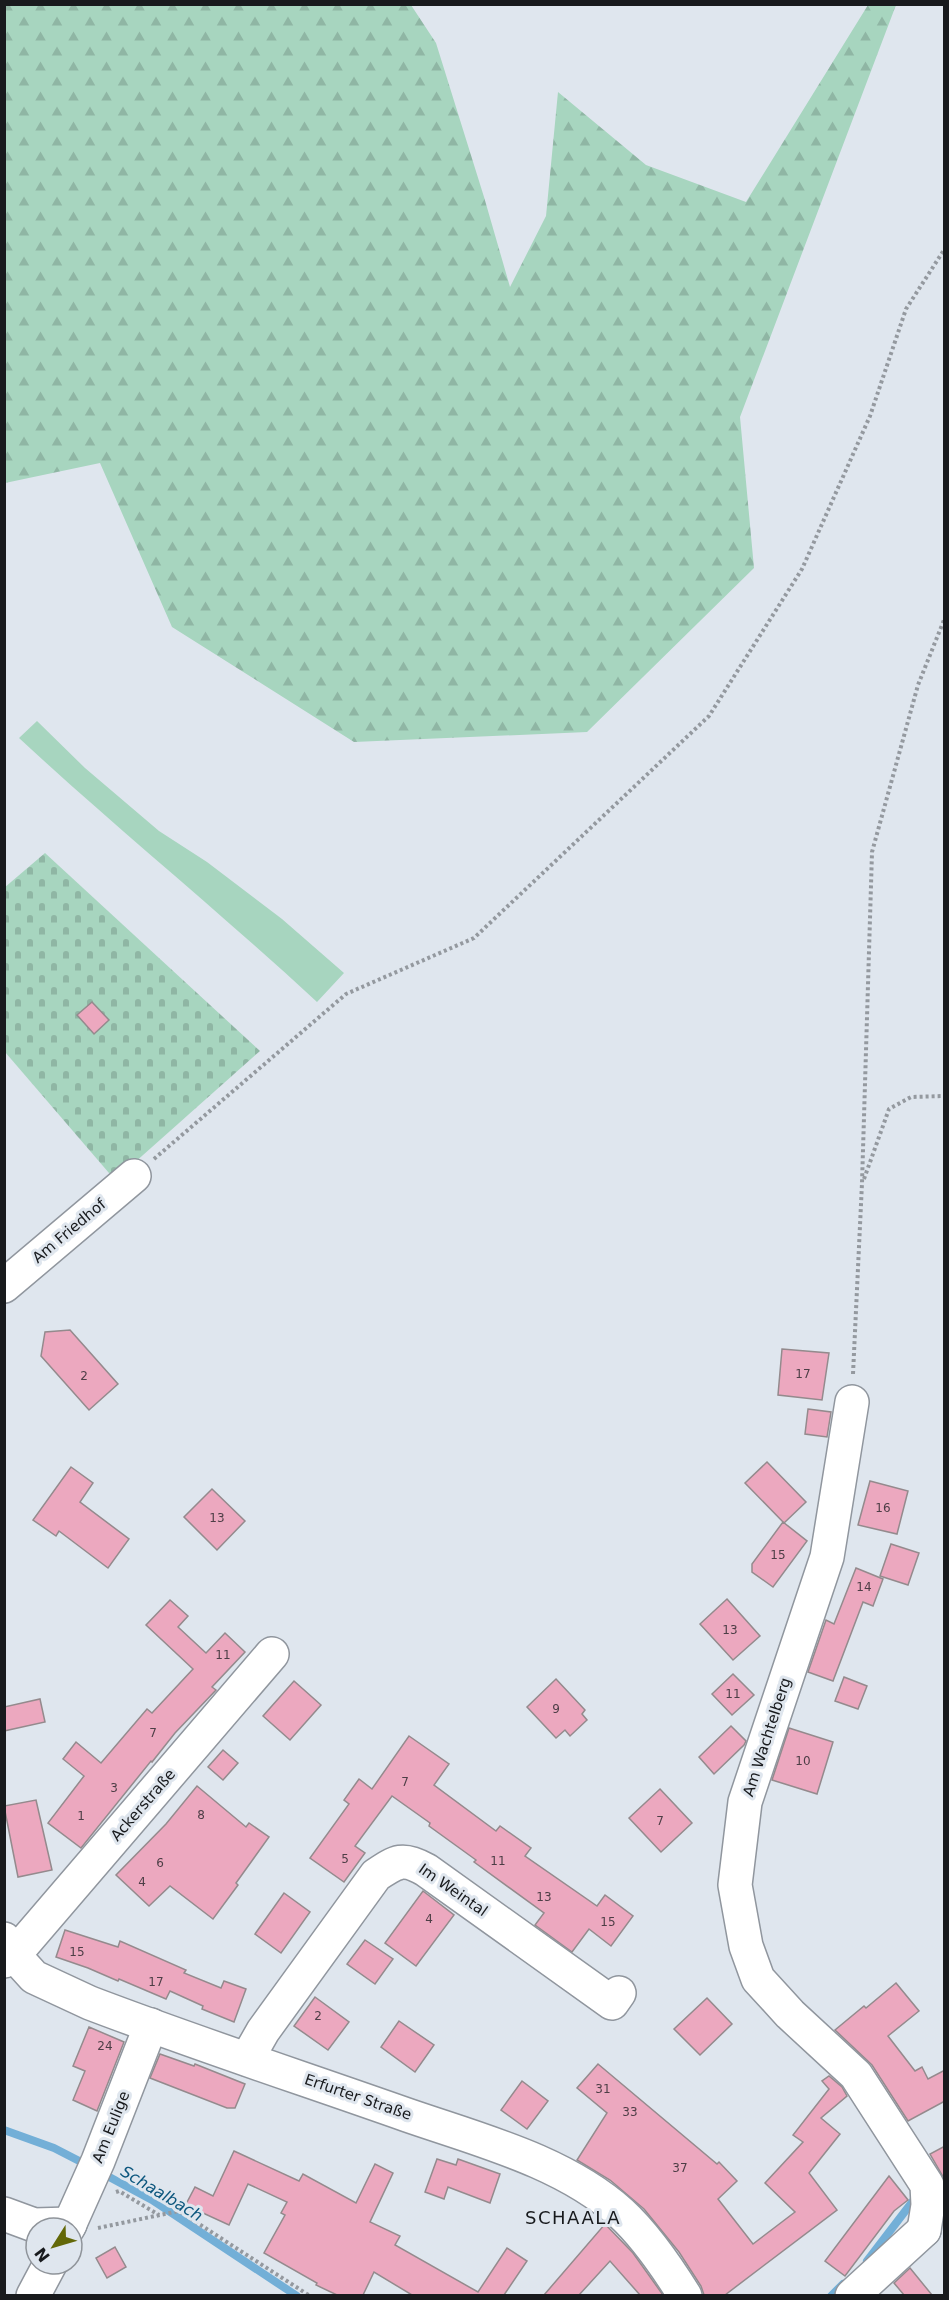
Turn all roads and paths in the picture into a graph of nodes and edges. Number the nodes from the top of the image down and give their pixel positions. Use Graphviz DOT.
graph roads {
  1 [pos="945,250"];
  2 [pos="945,620"];
  3 [pos="945,1096"];
  4 [pos="134,1176"];
  5 [pos="862,1183"];
  6 [pos="4,1287"];
  7 [pos="852,1402"];
  8 [pos="272,1654"];
  9 [pos="8,1952"];
  10 [pos="619,1993"];
  11 [pos="151,2025"];
  12 [pos="247,2059"];
  13 [pos="81,2199"];
  14 [pos="4,2214"];
  15 [pos="161,2215"];
  16 [pos="938,2233"];
  17 [pos="43,2276"];
  18 [pos="33,2295"];
  19 [pos="310,2295"];
  20 [pos="685,2295"];
  21 [pos="852,2295"];
  1 -- 4 [label="path"];
  2 -- 5 [label="path"];
  3 -- 5 [label="path"];
  4 -- 6 [label="street, Am Friedhof"];
  5 -- 7 [label="path"];
  7 -- 16 [label="street, Am Wachtelberg"];
  8 -- 9 [label="street, Ackerstraße"];
  9 -- 11 [label="street, Erfurter Straße"];
  10 -- 12 [label="street, Im Weintal"];
  11 -- 12 [label="street, Erfurter Straße"];
  11 -- 13 [label="street, Am Eulige"];
  12 -- 20 [label="street, Erfurter Straße"];
  13 -- 14 [label="street"];
  13 -- 15 [label="path"];
  13 -- 15 [label="path"];
  15 -- 19 [label="path"];
  16 -- 21 [label="street"];
  17 -- 18 [label="street"];
}
